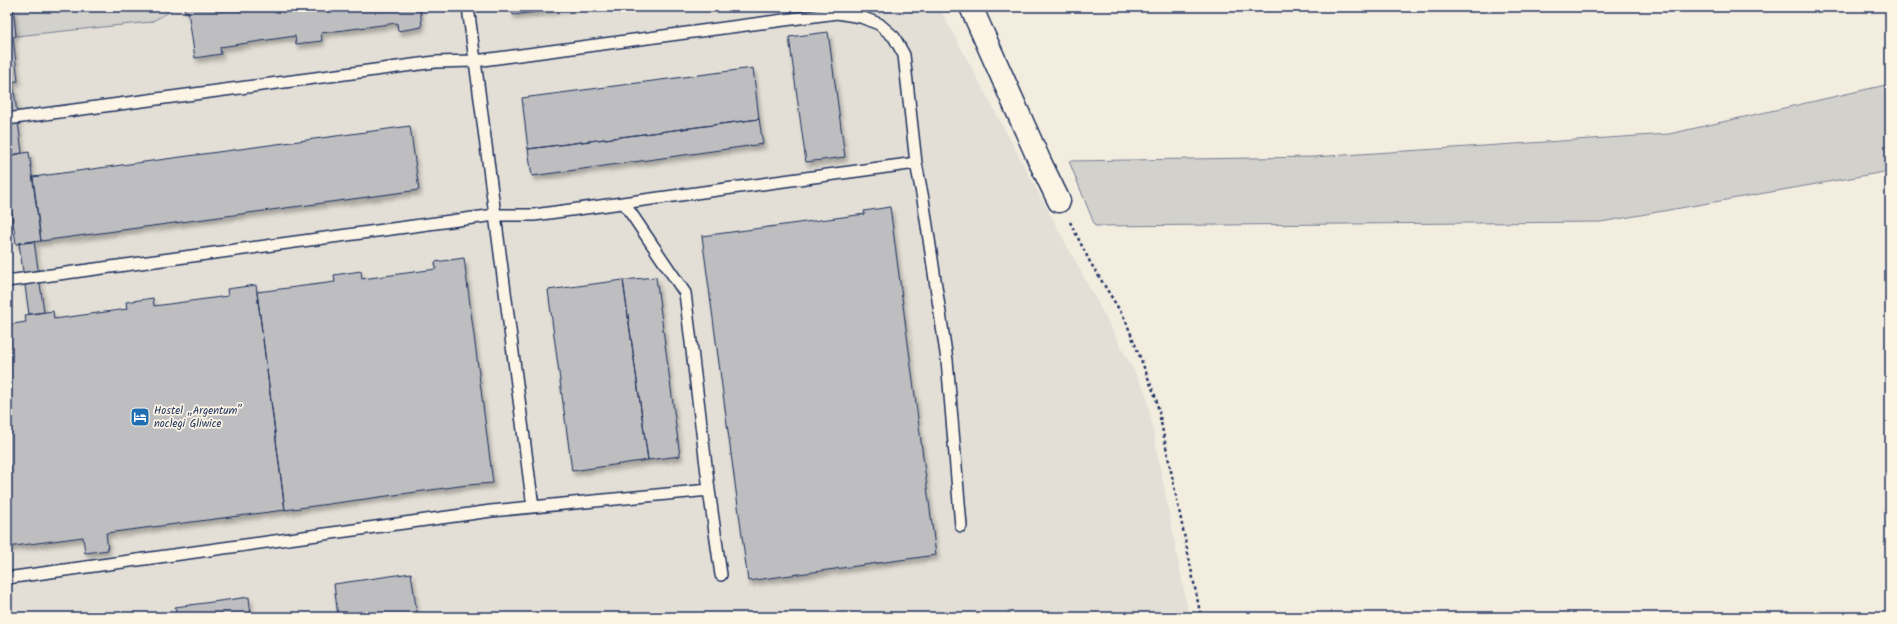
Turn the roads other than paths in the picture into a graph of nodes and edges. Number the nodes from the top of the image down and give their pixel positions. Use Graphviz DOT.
graph roads {
  1 [pos="468,7"];
  2 [pos="971,7"];
  3 [pos="475,61"];
  4 [pos="7,119"];
  5 [pos="916,163"];
  6 [pos="1059,200"];
  7 [pos="624,203"];
  8 [pos="495,215"];
  9 [pos="7,281"];
  10 [pos="709,490"];
  11 [pos="533,507"];
  12 [pos="961,526"];
  13 [pos="721,575"];
  14 [pos="7,578"];
  1 -- 3 [label="lane"];
  2 -- 6 [label="street"];
  3 -- 4 [label="lane"];
  3 -- 5 [label="lane"];
  3 -- 8 [label="lane"];
  5 -- 7 [label="lane"];
  5 -- 12 [label="lane"];
  7 -- 8 [label="lane"];
  7 -- 10 [label="lane"];
  8 -- 9 [label="lane"];
  8 -- 11 [label="lane"];
  10 -- 11 [label="lane"];
  10 -- 13 [label="lane"];
  11 -- 14 [label="lane"];
}
